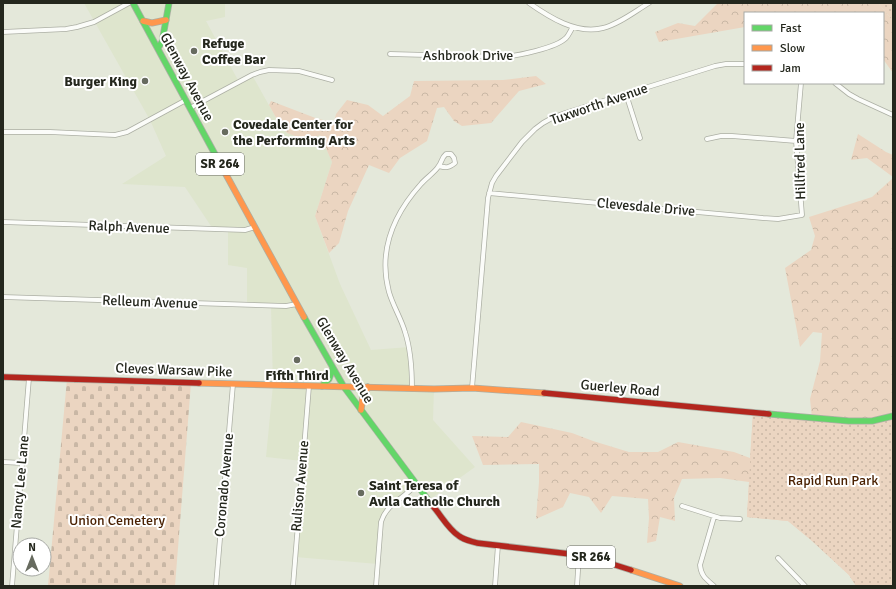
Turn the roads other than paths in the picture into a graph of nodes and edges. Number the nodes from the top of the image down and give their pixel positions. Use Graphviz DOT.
graph roads {
  1 [pos="129,3"];
  2 [pos="133,3"];
  3 [pos="169,3"];
  4 [pos="529,3"];
  5 [pos="649,3"];
  6 [pos="166,20"];
  7 [pos="143,21"];
  8 [pos="573,27"];
  9 [pos="3,32"];
  10 [pos="158,48"];
  11 [pos="390,54"];
  12 [pos="744,64"];
  13 [pos="332,80"];
  14 [pos="801,84"];
  15 [pos="836,84"];
  16 [pos="626,94"];
  17 [pos="186,100"];
  18 [pos="190,108"];
  19 [pos="893,115"];
  20 [pos="3,132"];
  21 [pos="640,138"];
  22 [pos="707,139"];
  23 [pos="796,141"];
  24 [pos="439,166"];
  25 [pos="490,193"];
  26 [pos="802,215"];
  27 [pos="3,222"];
  28 [pos="255,227"];
  29 [pos="3,297"];
  30 [pos="297,304"];
  31 [pos="333,368"];
  32 [pos="3,377"];
  33 [pos="29,378"];
  34 [pos="232,384"];
  35 [pos="309,386"];
  36 [pos="322,386"];
  37 [pos="344,387"];
  38 [pos="368,388"];
  39 [pos="472,388"];
  40 [pos="412,389"];
  41 [pos="361,410"];
  42 [pos="893,416"];
  43 [pos="3,462"];
  44 [pos="22,463"];
  45 [pos="416,484"];
  46 [pos="682,506"];
  47 [pos="714,517"];
  48 [pos="740,519"];
  49 [pos="498,545"];
  50 [pos="579,555"];
  51 [pos="778,558"];
  52 [pos="12,586"];
  53 [pos="216,586"];
  54 [pos="293,586"];
  55 [pos="376,586"];
  56 [pos="495,586"];
  57 [pos="577,586"];
  58 [pos="680,586"];
  59 [pos="714,586"];
  60 [pos="806,586"];
  1 -- 9 [label="street"];
  2 -- 7 [label="street, Glenway Avenue / SR 264"];
  3 -- 6 [label="street"];
  4 -- 8 [label="street"];
  5 -- 8 [label="street"];
  6 -- 7 [label="street"];
  6 -- 10 [label="street"];
  7 -- 10 [label="street, Glenway Avenue / SR 264"];
  8 -- 11 [label="street, Ashbrook Drive"];
  10 -- 17 [label="street, Glenway Avenue / SR 264"];
  12 -- 16 [label="street, Tuxworth Avenue"];
  13 -- 18 [label="street"];
  14 -- 23 [label="street, Hillfred Lane"];
  15 -- 19 [label="street"];
  16 -- 21 [label="street"];
  16 -- 25 [label="street, Tuxworth Avenue"];
  17 -- 18 [label="street, Glenway Avenue / SR 264"];
  17 -- 20 [label="street"];
  18 -- 28 [label="street, Glenway Avenue / SR 264"];
  22 -- 23 [label="street"];
  23 -- 26 [label="street, Hillfred Lane"];
  24 -- 40 [label="street"];
  25 -- 26 [label="street, Clevesdale Drive"];
  25 -- 39 [label="street, Tuxworth Avenue"];
  27 -- 28 [label="street, Ralph Avenue"];
  28 -- 30 [label="street, Glenway Avenue / SR 264"];
  29 -- 30 [label="street, Relleum Avenue"];
  30 -- 31 [label="street, Glenway Avenue / SR 264"];
  31 -- 36 [label="street"];
  31 -- 37 [label="street, Glenway Avenue / SR 264"];
  32 -- 33 [label="street, Cleves Warsaw Pike"];
  33 -- 34 [label="street, Cleves Warsaw Pike"];
  33 -- 44 [label="street, Nancy Lee Lane"];
  34 -- 35 [label="street, Cleves Warsaw Pike"];
  34 -- 53 [label="street, Coronado Avenue"];
  35 -- 36 [label="street, Cleves Warsaw Pike"];
  35 -- 54 [label="street, Rulison Avenue"];
  36 -- 37 [label="street, Cleves Warsaw Pike"];
  37 -- 38 [label="street, Guerley Road"];
  37 -- 41 [label="street, Glenway Avenue / SR 264"];
  38 -- 40 [label="street, Guerley Road"];
  38 -- 41 [label="street"];
  39 -- 40 [label="street, Guerley Road"];
  39 -- 42 [label="street, Guerley Road"];
  41 -- 45 [label="street, Glenway Avenue / SR 264"];
  43 -- 44 [label="street"];
  44 -- 52 [label="street, Nancy Lee Lane"];
  45 -- 49 [label="street, Glenway Avenue / SR 264"];
  45 -- 55 [label="street"];
  46 -- 47 [label="street"];
  47 -- 48 [label="street"];
  47 -- 59 [label="street"];
  49 -- 50 [label="street, Glenway Avenue / SR 264"];
  49 -- 56 [label="street"];
  50 -- 57 [label="street"];
  50 -- 58 [label="street, Glenway Avenue / SR 264"];
  51 -- 60 [label="street"];
}
